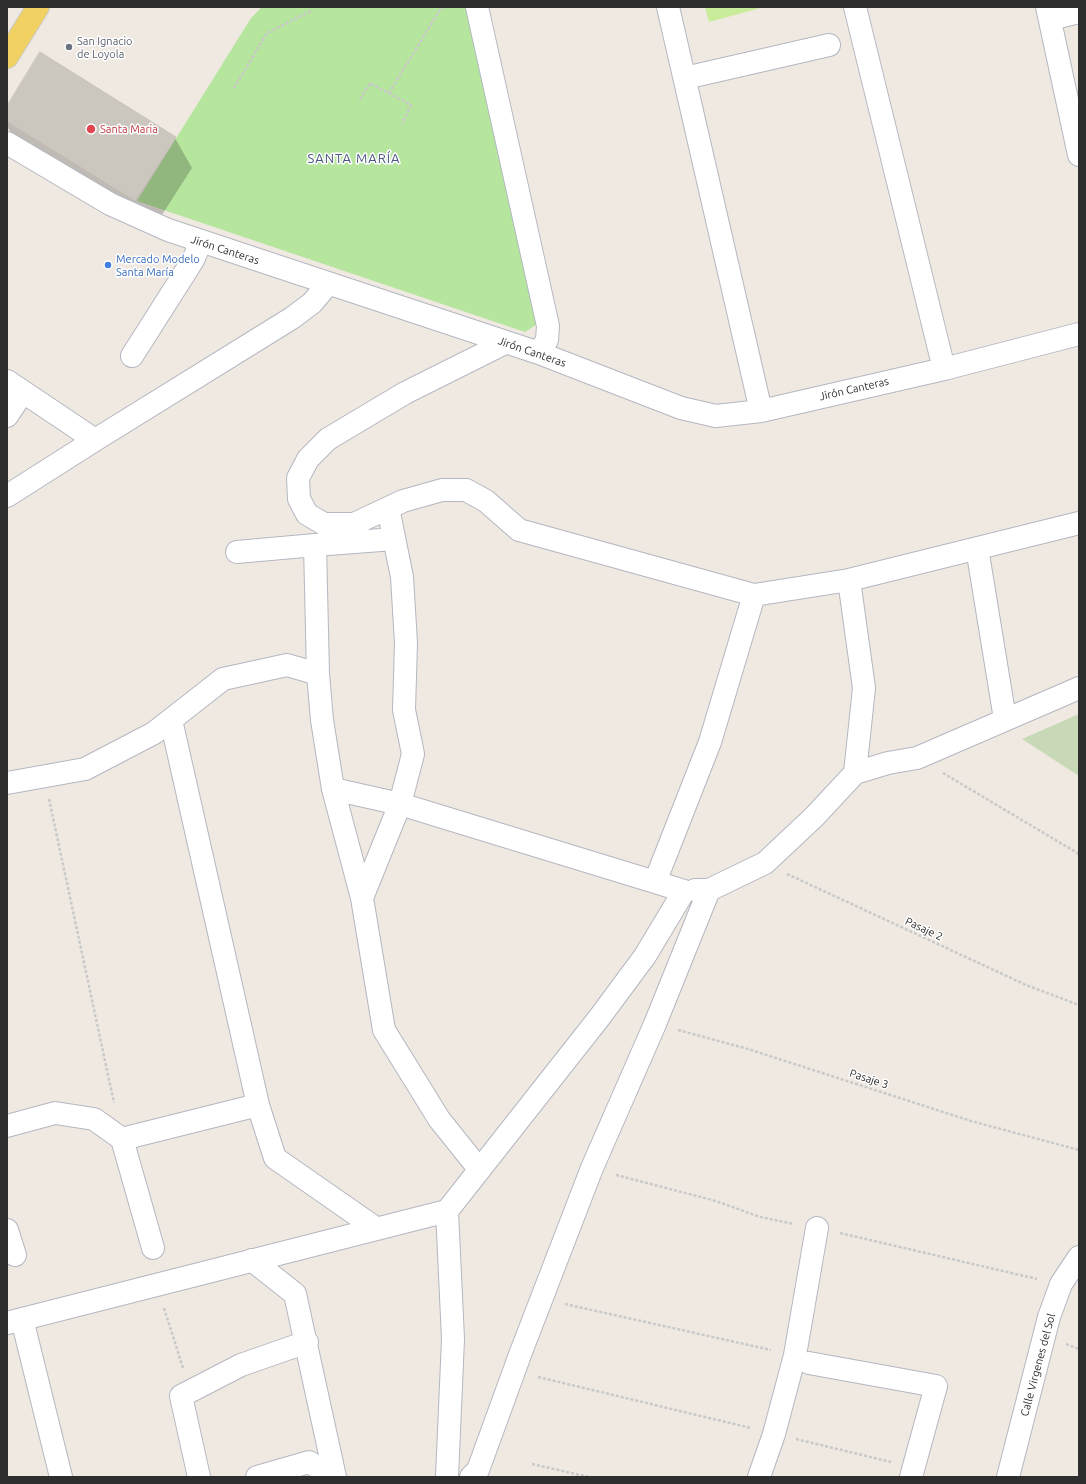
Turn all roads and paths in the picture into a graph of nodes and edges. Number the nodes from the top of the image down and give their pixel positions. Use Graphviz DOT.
graph roads {
  1 [pos="38,7"];
  2 [pos="445,7"];
  3 [pos="477,7"];
  4 [pos="668,7"];
  5 [pos="856,7"];
  6 [pos="310,11"];
  7 [pos="1079,12"];
  8 [pos="1049,13"];
  9 [pos="829,45"];
  10 [pos="7,57"];
  11 [pos="685,78"];
  12 [pos="234,88"];
  13 [pos="388,93"];
  14 [pos="360,99"];
  15 [pos="402,124"];
  16 [pos="7,143"];
  17 [pos="1079,154"];
  18 [pos="201,242"];
  19 [pos="328,284"];
  20 [pos="1079,334"];
  21 [pos="505,342"];
  22 [pos="539,353"];
  23 [pos="132,356"];
  24 [pos="944,369"];
  25 [pos="15,386"];
  26 [pos="762,411"];
  27 [pos="7,416"];
  28 [pos="95,440"];
  29 [pos="7,496"];
  30 [pos="388,508"];
  31 [pos="1079,523"];
  32 [pos="394,539"];
  33 [pos="315,544"];
  34 [pos="977,548"];
  35 [pos="237,552"];
  36 [pos="849,580"];
  37 [pos="754,595"];
  38 [pos="318,674"];
  39 [pos="1079,688"];
  40 [pos="1005,719"];
  41 [pos="171,720"];
  42 [pos="917,758"];
  43 [pos="855,773"];
  44 [pos="44,776"];
  45 [pos="7,783"];
  46 [pos="333,789"];
  47 [pos="400,804"];
  48 [pos="1079,854"];
  49 [pos="765,864"];
  50 [pos="655,882"];
  51 [pos="709,890"];
  52 [pos="684,891"];
  53 [pos="362,898"];
  54 [pos="1079,1005"];
  55 [pos="655,1024"];
  56 [pos="258,1105"];
  57 [pos="7,1126"];
  58 [pos="122,1139"];
  59 [pos="1079,1149"];
  60 [pos="480,1169"];
  61 [pos="447,1211"];
  62 [pos="817,1228"];
  63 [pos="377,1229"];
  64 [pos="7,1230"];
  65 [pos="153,1248"];
  66 [pos="15,1255"];
  67 [pos="1079,1257"];
  68 [pos="252,1260"];
  69 [pos="157,1284"];
  70 [pos="542,1299"];
  71 [pos="15,1321"];
  72 [pos="307,1342"];
  73 [pos="802,1359"];
  74 [pos="514,1372"];
  75 [pos="181,1396"];
  76 [pos="774,1434"];
  77 [pos="532,1464"];
  78 [pos="913,1473"];
  79 [pos="61,1477"];
  80 [pos="199,1477"];
  81 [pos="257,1477"];
  82 [pos="335,1477"];
  83 [pos="447,1477"];
  84 [pos="471,1477"];
  85 [pos="590,1477"];
  86 [pos="759,1477"];
  87 [pos="1008,1477"];
  1 -- 10 [label="main road"];
  2 -- 13 [label="path"];
  3 -- 22 [label="street"];
  4 -- 11 [label="street"];
  5 -- 24 [label="street"];
  6 -- 12 [label="path"];
  7 -- 8 [label="street"];
  8 -- 17 [label="street"];
  9 -- 11 [label="street"];
  11 -- 26 [label="street"];
  13 -- 14 [label="path"];
  13 -- 15 [label="path"];
  16 -- 18 [label="street, Jirón Canteras"];
  18 -- 19 [label="street, Jirón Canteras"];
  18 -- 23 [label="street"];
  19 -- 21 [label="street, Jirón Canteras"];
  19 -- 28 [label="street"];
  20 -- 24 [label="street, Jirón Canteras"];
  21 -- 22 [label="street, Jirón Canteras"];
  21 -- 30 [label="street"];
  22 -- 26 [label="street, Jirón Canteras"];
  24 -- 26 [label="street, Jirón Canteras"];
  25 -- 27 [label="street"];
  25 -- 28 [label="street"];
  28 -- 29 [label="street"];
  30 -- 32 [label="street"];
  30 -- 37 [label="street"];
  31 -- 34 [label="street"];
  32 -- 33 [label="street"];
  32 -- 47 [label="street"];
  33 -- 35 [label="street"];
  33 -- 38 [label="street"];
  34 -- 36 [label="street"];
  34 -- 40 [label="street"];
  36 -- 37 [label="street"];
  36 -- 43 [label="street"];
  37 -- 50 [label="street"];
  38 -- 41 [label="street"];
  38 -- 46 [label="street"];
  39 -- 40 [label="street"];
  40 -- 42 [label="street"];
  41 -- 44 [label="street"];
  41 -- 56 [label="street"];
  42 -- 43 [label="street"];
  42 -- 48 [label="path"];
  43 -- 49 [label="street"];
  44 -- 45 [label="street"];
  44 -- 58 [label="path"];
  46 -- 47 [label="street"];
  46 -- 53 [label="street"];
  47 -- 50 [label="street"];
  47 -- 53 [label="street"];
  49 -- 51 [label="street"];
  49 -- 54 [label="path, Pasaje 2"];
  50 -- 52 [label="street"];
  51 -- 52 [label="street"];
  51 -- 55 [label="street"];
  52 -- 60 [label="street"];
  53 -- 60 [label="street"];
  55 -- 59 [label="path, Pasaje 3"];
  55 -- 70 [label="street"];
  56 -- 58 [label="street"];
  56 -- 63 [label="street"];
  57 -- 58 [label="street"];
  58 -- 65 [label="street"];
  60 -- 61 [label="street"];
  61 -- 63 [label="street"];
  61 -- 83 [label="street"];
  62 -- 73 [label="street"];
  63 -- 68 [label="street"];
  64 -- 66 [label="street"];
  67 -- 87 [label="street, Calle Virgenes del Sol"];
  68 -- 69 [label="street"];
  68 -- 72 [label="street"];
  69 -- 71 [label="street"];
  69 -- 75 [label="path"];
  70 -- 73 [label="path"];
  70 -- 74 [label="street"];
  71 -- 79 [label="street"];
  72 -- 75 [label="street"];
  72 -- 82 [label="street"];
  73 -- 76 [label="street"];
  73 -- 78 [label="street"];
  74 -- 76 [label="path"];
  74 -- 84 [label="street"];
  75 -- 80 [label="street"];
  76 -- 78 [label="path"];
  76 -- 86 [label="street"];
  77 -- 85 [label="path"];
  81 -- 82 [label="street"];
}
